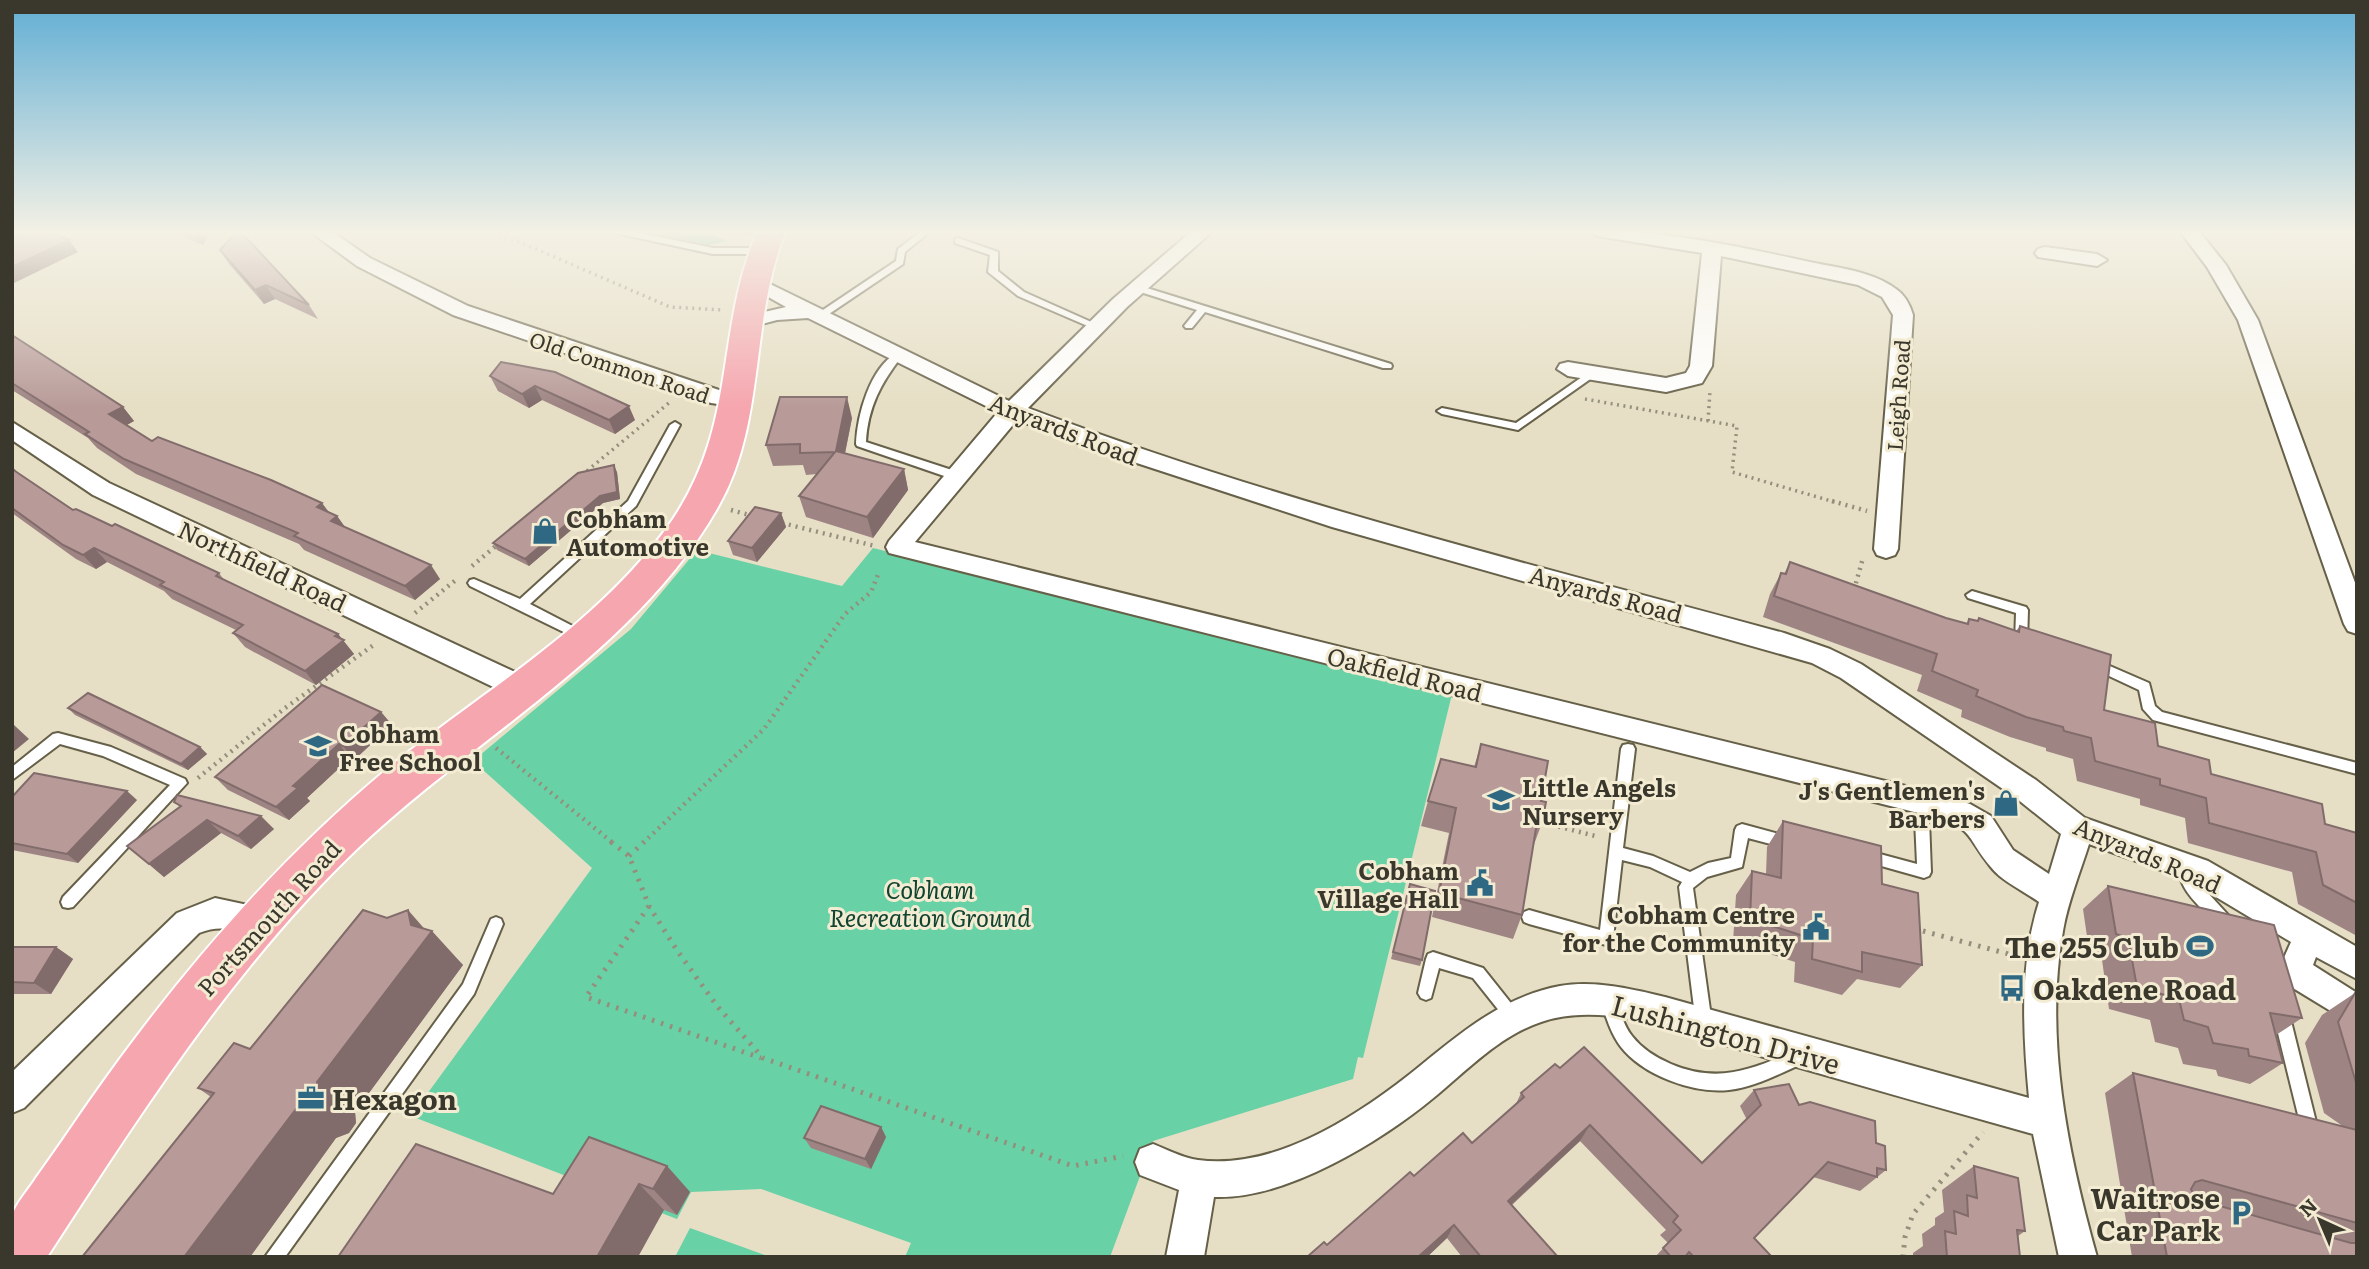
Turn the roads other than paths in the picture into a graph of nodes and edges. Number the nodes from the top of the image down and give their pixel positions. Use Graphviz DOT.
graph roads {
  1 [pos="410,289"];
  2 [pos="752,289"];
  3 [pos="765,289"];
  4 [pos="784,289"];
  5 [pos="856,289"];
  6 [pos="1015,289"];
  7 [pos="1132,289"];
  8 [pos="1141,289"];
  9 [pos="1708,289"];
  10 [pos="1882,289"];
  11 [pos="2230,289"];
  12 [pos="1203,309"];
  13 [pos="815,314"];
  14 [pos="1093,324"];
  15 [pos="1189,327"];
  16 [pos="897,356"];
  17 [pos="1387,366"];
  18 [pos="1568,369"];
  19 [pos="1601,387"];
  20 [pos="738,400"];
  21 [pos="1011,410"];
  22 [pos="1442,411"];
  23 [pos="675,425"];
  24 [pos="12,429"];
  25 [pos="954,475"];
  26 [pos="1885,549"];
  27 [pos="474,583"];
  28 [pos="1972,594"];
  29 [pos="521,605"];
  30 [pos="2357,624"];
  31 [pos="584,637"];
  32 [pos="2031,645"];
  33 [pos="2087,662"];
  34 [pos="522,688"];
  35 [pos="1628,749"];
  36 [pos="2357,769"];
  37 [pos="12,775"];
  38 [pos="1922,819"];
  39 [pos="2077,829"];
  40 [pos="1803,846"];
  41 [pos="1616,847"];
  42 [pos="1845,851"];
  43 [pos="2186,866"];
  44 [pos="1691,879"];
  45 [pos="2055,896"];
  46 [pos="68,902"];
  47 [pos="1529,917"];
  48 [pos="260,920"];
  49 [pos="496,924"];
  50 [pos="2235,930"];
  51 [pos="2310,934"];
  52 [pos="2357,964"];
  53 [pos="1426,993"];
  54 [pos="1609,1001"];
  55 [pos="2283,1006"];
  56 [pos="2357,1012"];
  57 [pos="1513,1017"];
  58 [pos="1704,1024"];
  59 [pos="1807,1054"];
  60 [pos="16,1087"];
  61 [pos="2049,1121"];
  62 [pos="2328,1140"];
  63 [pos="1153,1162"];
  64 [pos="1199,1178"];
  65 [pos="15,1257"];
  66 [pos="274,1257"];
  67 [pos="1185,1257"];
  68 [pos="2078,1257"];
  1 -- 20 [label="street, Old Common Road"];
  2 -- 20 [label="main road, Portsmouth Road"];
  3 -- 13 [label="street"];
  4 -- 13 [label="street, Anyards Road"];
  5 -- 13 [label="lane"];
  6 -- 14 [label="lane"];
  7 -- 14 [label="street"];
  8 -- 12 [label="lane"];
  9 -- 19 [label="street"];
  10 -- 26 [label="street, Leigh Road"];
  11 -- 30 [label="street"];
  12 -- 15 [label="lane"];
  12 -- 17 [label="lane"];
  13 -- 16 [label="street, Anyards Road"];
  14 -- 21 [label="street"];
  16 -- 21 [label="street, Anyards Road"];
  16 -- 25 [label="lane"];
  18 -- 19 [label="street"];
  19 -- 22 [label="lane"];
  20 -- 31 [label="main road, Portsmouth Road"];
  21 -- 25 [label="street"];
  21 -- 39 [label="street, Anyards Road"];
  23 -- 29 [label="lane"];
  24 -- 34 [label="street, Northfield Road"];
  25 -- 45 [label="street, Oakfield Road"];
  27 -- 29 [label="lane"];
  28 -- 32 [label="lane"];
  29 -- 31 [label="lane"];
  31 -- 34 [label="main road, Portsmouth Road"];
  33 -- 36 [label="lane"];
  34 -- 48 [label="main road, Portsmouth Road"];
  35 -- 41 [label="lane"];
  37 -- 46 [label="lane"];
  38 -- 42 [label="lane"];
  39 -- 43 [label="street, Anyards Road"];
  39 -- 45 [label="street"];
  40 -- 44 [label="lane"];
  41 -- 44 [label="lane"];
  41 -- 47 [label="lane"];
  43 -- 50 [label="lane"];
  43 -- 51 [label="street, Anyards Road"];
  44 -- 58 [label="lane"];
  45 -- 61 [label="street"];
  48 -- 60 [label="street"];
  48 -- 65 [label="main road, Portsmouth Road"];
  49 -- 66 [label="lane"];
  51 -- 52 [label="street, Anyards Road"];
  51 -- 56 [label="street"];
  53 -- 57 [label="lane"];
  54 -- 57 [label="street, Lushington Drive"];
  54 -- 58 [label="street, Lushington Drive"];
  54 -- 59 [label="lane"];
  55 -- 62 [label="lane"];
  57 -- 64 [label="street, Lushington Drive"];
  58 -- 59 [label="street, Lushington Drive"];
  59 -- 61 [label="street, Lushington Drive"];
  61 -- 68 [label="street"];
  63 -- 64 [label="street, Lushington Drive"];
  64 -- 67 [label="street"];
}
